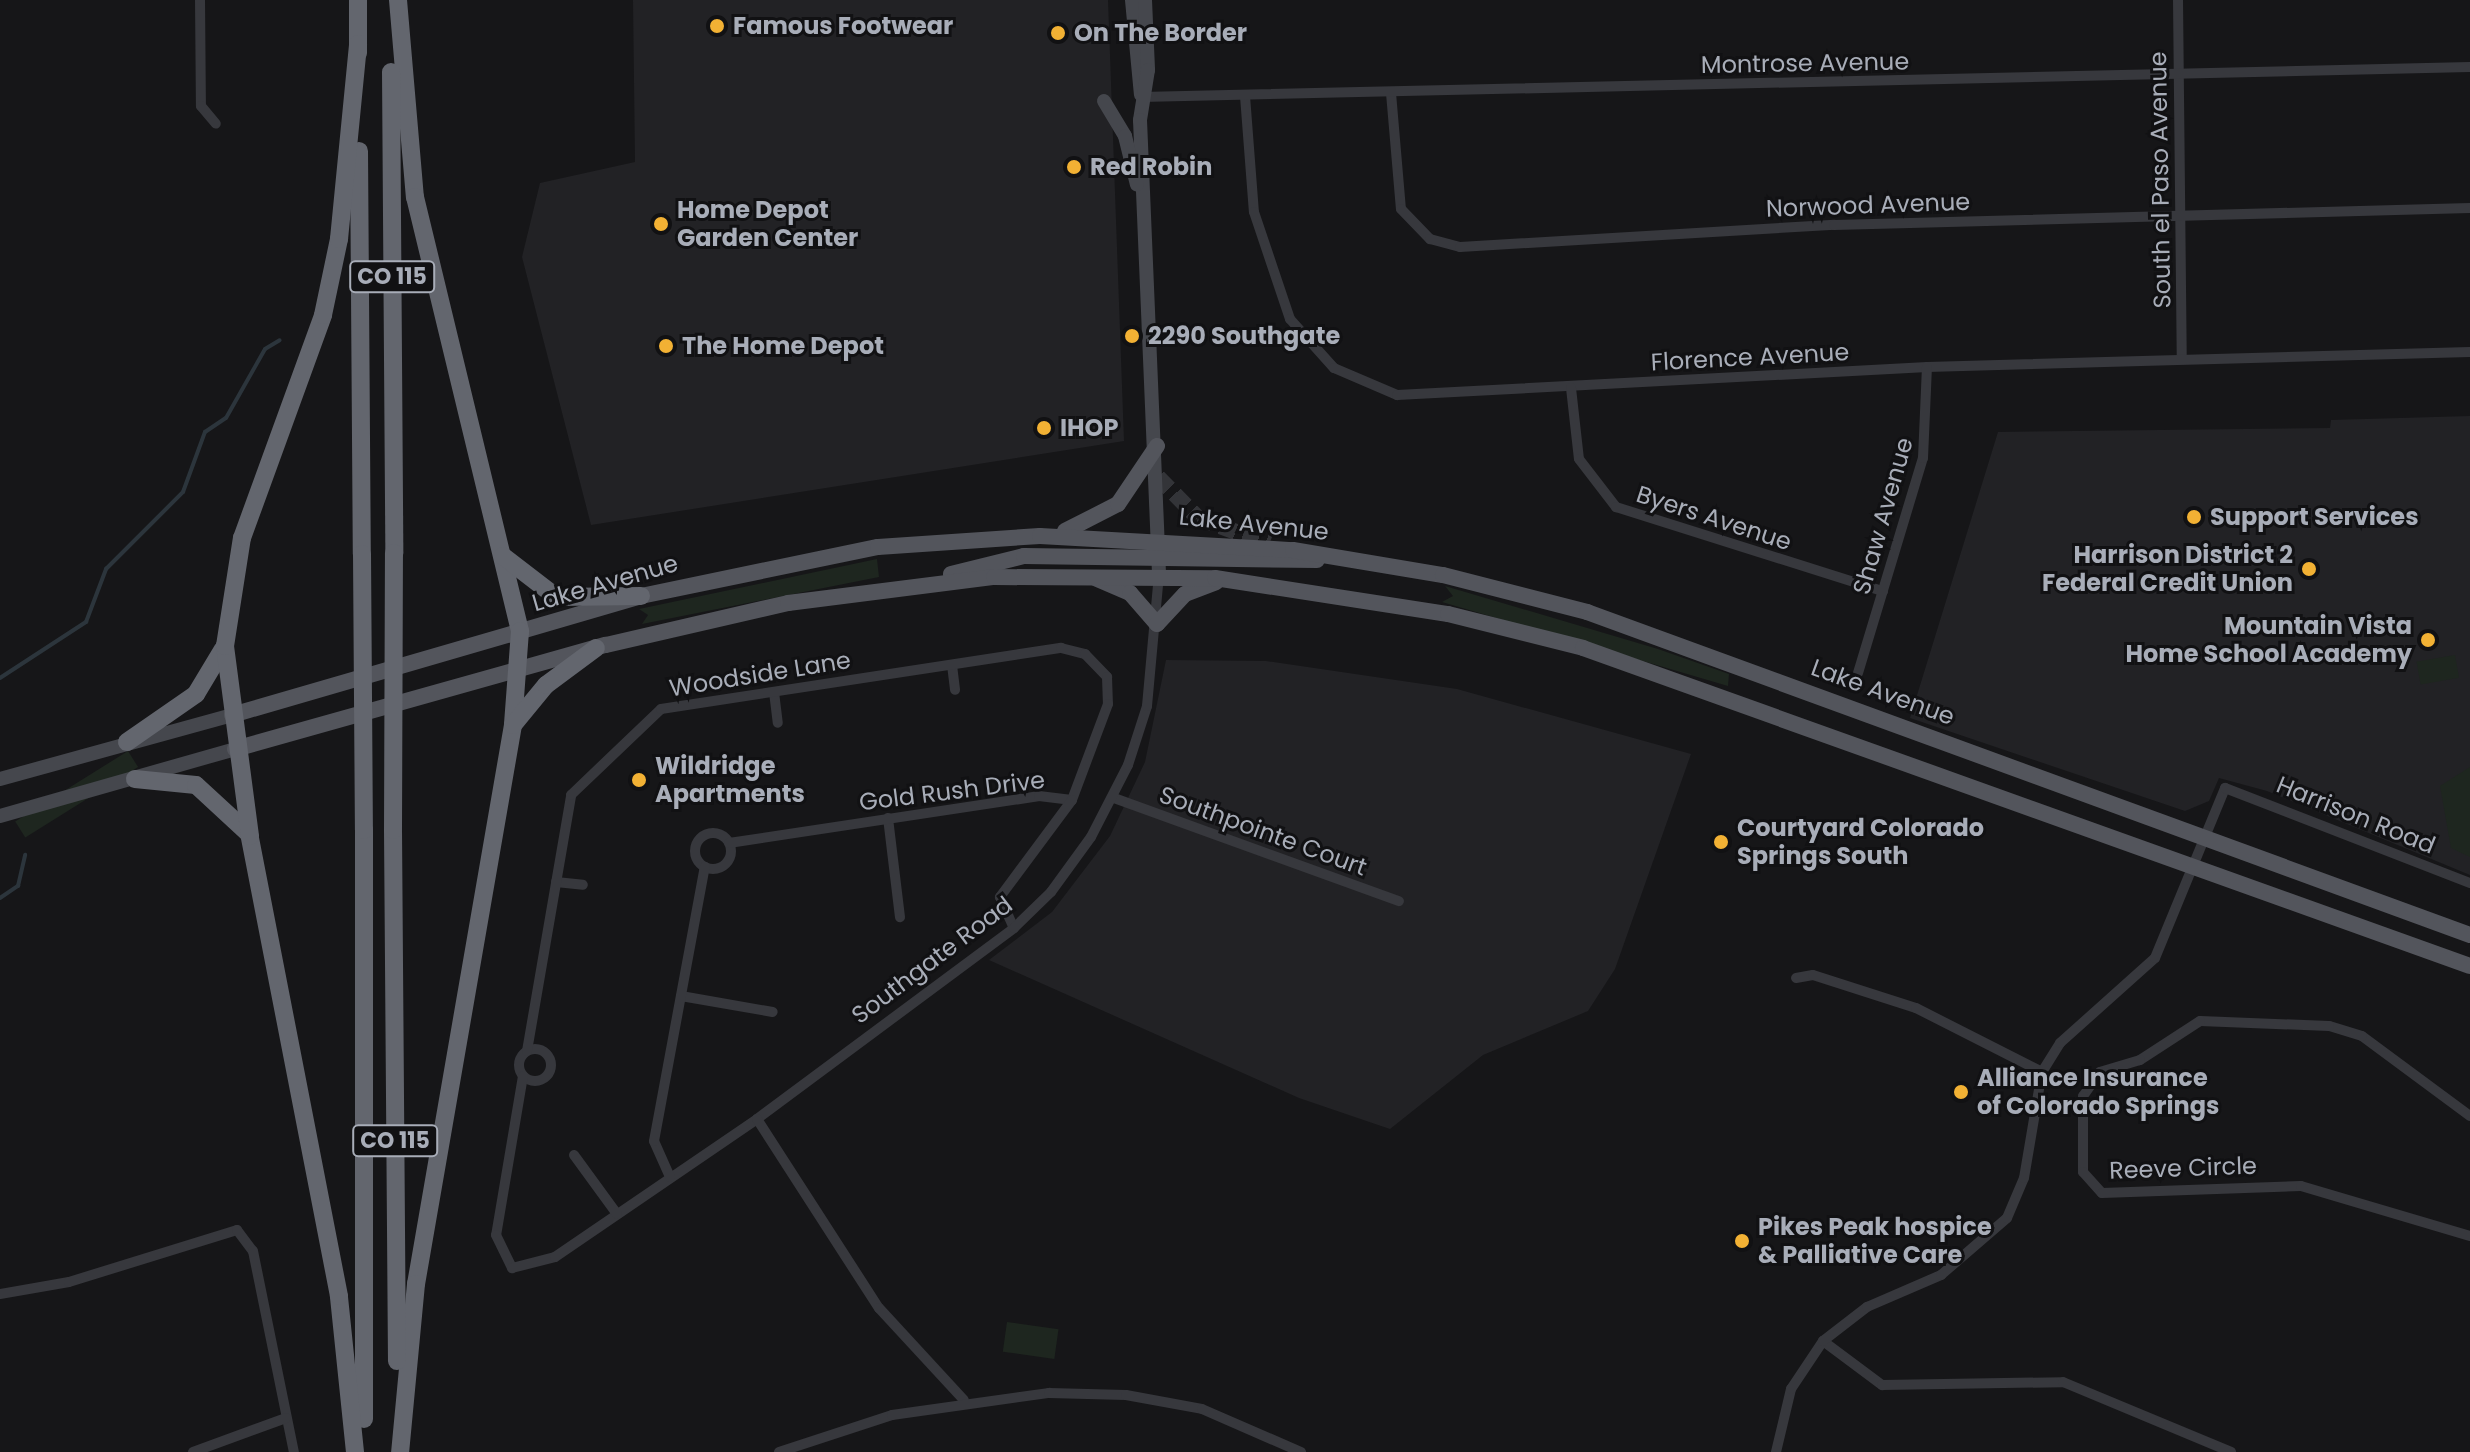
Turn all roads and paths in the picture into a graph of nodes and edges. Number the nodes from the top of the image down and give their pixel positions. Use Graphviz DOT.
graph roads {
  1 [pos="200,0"];
  2 [pos="358,0"];
  3 [pos="391,0"];
  4 [pos="398,0"];
  5 [pos="1132,0"];
  6 [pos="1145,0"];
  7 [pos="2178,0"];
  8 [pos="358,44"];
  9 [pos="2470,67"];
  10 [pos="2179,74"];
  11 [pos="1391,93"];
  12 [pos="1245,96"];
  13 [pos="1141,97"];
  14 [pos="1104,101"];
  15 [pos="216,124"];
  16 [pos="2470,208"];
  17 [pos="2180,216"];
  18 [pos="1145,220"];
  19 [pos="2470,352"];
  20 [pos="2182,359"];
  21 [pos="1927,367"];
  22 [pos="1571,388"];
  23 [pos="1157,446"];
  24 [pos="1051,536"];
  25 [pos="1160,547"];
  26 [pos="502,556"];
  27 [pos="1159,574"];
  28 [pos="1075,575"];
  29 [pos="1229,580"];
  30 [pos="919,585"];
  31 [pos="1883,591"];
  32 [pos="641,596"];
  33 [pos="1157,624"];
  34 [pos="520,631"];
  35 [pos="225,646"];
  36 [pos="596,648"];
  37 [pos="952,665"];
  38 [pos="518,668"];
  39 [pos="1858,673"];
  40 [pos="955,690"];
  41 [pos="774,692"];
  42 [pos="232,715"];
  43 [pos="778,723"];
  44 [pos="513,725"];
  45 [pos="127,742"];
  46 [pos="235,749"];
  47 [pos="0,779"];
  48 [pos="135,779"];
  49 [pos="1114,798"];
  50 [pos="1072,800"];
  51 [pos="0,816"];
  52 [pos="888,818"];
  53 [pos="250,836"];
  54 [pos="2204,838"];
  55 [pos="729,843"];
  56 [pos="705,867"];
  57 [pos="2193,868"];
  58 [pos="556,882"];
  59 [pos="2470,883"];
  60 [pos="583,885"];
  61 [pos="1399,901"];
  62 [pos="900,917"];
  63 [pos="1014,928"];
  64 [pos="2470,935"];
  65 [pos="2470,966"];
  66 [pos="1796,978"];
  67 [pos="681,996"];
  68 [pos="773,1012"];
  69 [pos="527,1051"];
  70 [pos="2042,1072"];
  71 [pos="523,1076"];
  72 [pos="2470,1116"];
  73 [pos="757,1119"];
  74 [pos="574,1155"];
  75 [pos="670,1177"];
  76 [pos="617,1214"];
  77 [pos="2470,1236"];
  78 [pos="0,1294"];
  79 [pos="1823,1341"];
  80 [pos="964,1400"];
  81 [pos="286,1418"];
  82 [pos="193,1452"];
  83 [pos="294,1452"];
  84 [pos="355,1452"];
  85 [pos="363,1452"];
  86 [pos="399,1452"];
  87 [pos="779,1452"];
  88 [pos="1301,1452"];
  89 [pos="1776,1452"];
  90 [pos="2231,1452"];
  1 -- 15 [label="street"];
  2 -- 8 [label="highway, CO 115"];
  3 -- 86 [label="highway, CO 115, bridge"];
  4 -- 26 [label="highway"];
  5 -- 13 [label="street, Southgate Road"];
  6 -- 13 [label="street, Southgate Road"];
  7 -- 10 [label="street, South el Paso Avenue"];
  8 -- 35 [label="highway"];
  8 -- 85 [label="highway, CO 115, bridge"];
  9 -- 10 [label="street, Montrose Avenue"];
  10 -- 11 [label="street, Montrose Avenue"];
  10 -- 17 [label="street, South el Paso Avenue"];
  11 -- 12 [label="street, Montrose Avenue"];
  11 -- 17 [label="street, Norwood Avenue"];
  12 -- 13 [label="street, Montrose Avenue"];
  12 -- 22 [label="street, Florence Avenue"];
  13 -- 18 [label="street, Southgate Road"];
  14 -- 18 [label="street"];
  16 -- 17 [label="street, Norwood Avenue"];
  17 -- 20 [label="street, South el Paso Avenue"];
  18 -- 23 [label="street, Southgate Road"];
  19 -- 20 [label="street, Florence Avenue"];
  20 -- 21 [label="street, Florence Avenue"];
  21 -- 22 [label="street, Florence Avenue"];
  21 -- 31 [label="street, Shaw Avenue"];
  22 -- 31 [label="street, Byers Avenue"];
  23 -- 24 [label="main road"];
  23 -- 25 [label="street, Southgate Road"];
  24 -- 25 [label="main road, Lake Avenue"];
  24 -- 32 [label="main road, Lake Avenue"];
  25 -- 27 [label="street, Southgate Road"];
  25 -- 30 [label="main road"];
  25 -- 54 [label="main road, Lake Avenue"];
  26 -- 32 [label="highway"];
  26 -- 34 [label="highway"];
  27 -- 28 [label="main road"];
  27 -- 29 [label="main road"];
  27 -- 33 [label="street, Southgate Road"];
  28 -- 30 [label="main road"];
  28 -- 33 [label="main road"];
  29 -- 33 [label="main road"];
  29 -- 57 [label="main road"];
  30 -- 36 [label="main road"];
  31 -- 39 [label="street, Shaw Avenue"];
  32 -- 34 [label="main road, Lake Avenue"];
  33 -- 49 [label="street, Southgate Road"];
  34 -- 38 [label="highway"];
  34 -- 42 [label="main road, Lake Avenue"];
  35 -- 42 [label="highway"];
  35 -- 45 [label="highway"];
  36 -- 38 [label="main road"];
  36 -- 44 [label="highway"];
  37 -- 40 [label="street"];
  37 -- 41 [label="street, Woodside Lane"];
  37 -- 50 [label="street, Woodside Lane"];
  38 -- 44 [label="highway"];
  38 -- 46 [label="main road"];
  41 -- 43 [label="street"];
  41 -- 58 [label="street, Woodside Lane"];
  42 -- 45 [label="street, Lake Avenue"];
  42 -- 46 [label="highway"];
  44 -- 86 [label="highway"];
  45 -- 47 [label="street, Lake Avenue"];
  46 -- 48 [label="street"];
  46 -- 53 [label="highway"];
  48 -- 51 [label="street"];
  48 -- 53 [label="highway"];
  49 -- 61 [label="street, Southpointe Court"];
  49 -- 63 [label="street, Southgate Road"];
  50 -- 52 [label="street, Gold Rush Drive"];
  50 -- 63 [label="street, Gold Rush Drive"];
  52 -- 55 [label="street, Gold Rush Drive"];
  52 -- 62 [label="street"];
  53 -- 84 [label="highway"];
  54 -- 57 [label="street"];
  54 -- 59 [label="street, Harrison Road"];
  54 -- 64 [label="main road, Lake Avenue"];
  55 -- 56 [label="street"];
  55 -- 56 [label="street"];
  56 -- 67 [label="street"];
  57 -- 65 [label="main road"];
  57 -- 70 [label="street"];
  58 -- 60 [label="street"];
  58 -- 69 [label="street, Woodside Lane"];
  63 -- 73 [label="street, Southgate Road"];
  66 -- 70 [label="street"];
  67 -- 68 [label="street"];
  67 -- 75 [label="street"];
  69 -- 71 [label="street"];
  69 -- 71 [label="street"];
  70 -- 79 [label="street"];
  71 -- 76 [label="street, Southgate Road"];
  72 -- 77 [label="street, Reeve Circle"];
  73 -- 75 [label="street, Southgate Road"];
  73 -- 80 [label="street"];
  74 -- 76 [label="street"];
  75 -- 76 [label="street, Southgate Road"];
  78 -- 81 [label="street"];
  79 -- 89 [label="street"];
  79 -- 90 [label="street"];
  80 -- 87 [label="street"];
  80 -- 88 [label="street"];
  81 -- 82 [label="street"];
  81 -- 83 [label="street"];
}
